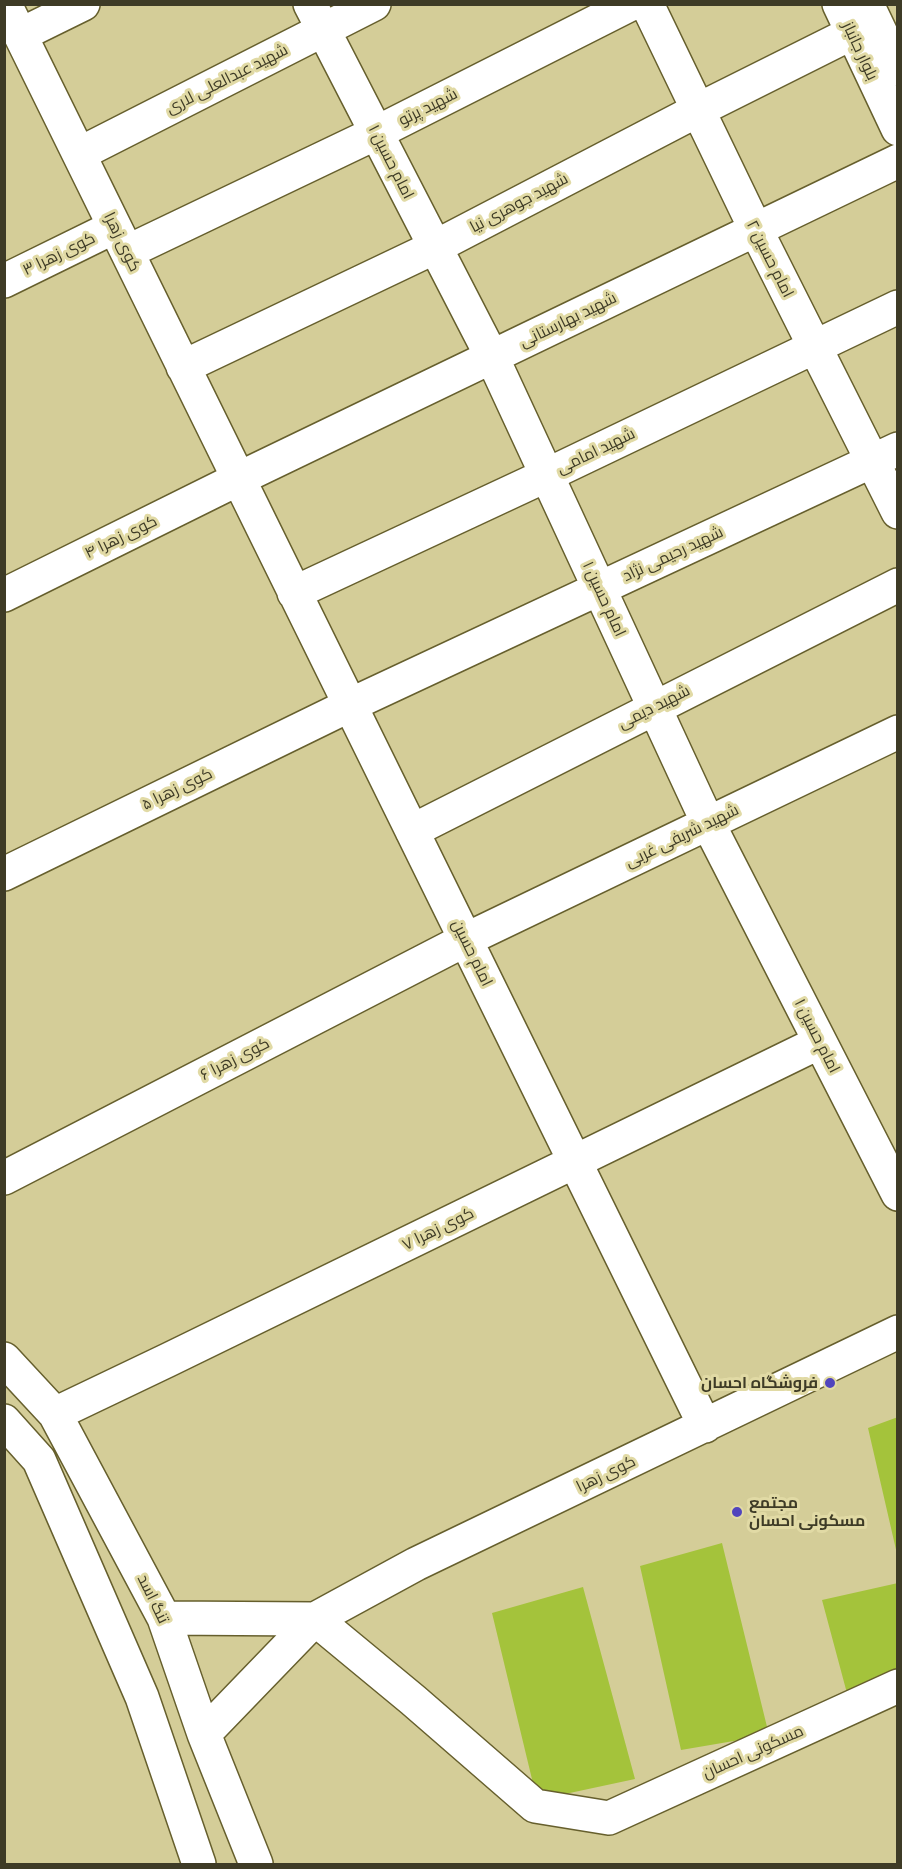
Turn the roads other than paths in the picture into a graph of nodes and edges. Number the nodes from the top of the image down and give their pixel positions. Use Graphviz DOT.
graph roads {
  1 [pos="4,4"];
  2 [pos="83,4"];
  3 [pos="374,4"];
  4 [pos="631,4"];
  5 [pos="647,4"];
  6 [pos="867,4"];
  7 [pos="316,17"];
  8 [pos="845,19"];
  9 [pos="20,35"];
  10 [pos="897,69"];
  11 [pos="698,110"];
  12 [pos="897,129"];
  13 [pos="376,133"];
  14 [pos="79,154"];
  15 [pos="897,161"];
  16 [pos="756,230"];
  17 [pos="120,239"];
  18 [pos="435,247"];
  19 [pos="4,281"];
  20 [pos="897,307"];
  21 [pos="814,346"];
  22 [pos="492,357"];
  23 [pos="183,367"];
  24 [pos="885,455"];
  25 [pos="547,475"];
  26 [pos="238,479"];
  27 [pos="897,512"];
  28 [pos="897,585"];
  29 [pos="599,588"];
  30 [pos="294,592"];
  31 [pos="4,595"];
  32 [pos="350,705"];
  33 [pos="654,707"];
  34 [pos="897,732"];
  35 [pos="708,823"];
  36 [pos="412,831"];
  37 [pos="4,874"];
  38 [pos="465,940"];
  39 [pos="820,1042"];
  40 [pos="575,1162"];
  41 [pos="4,1178"];
  42 [pos="897,1194"];
  43 [pos="897,1332"];
  44 [pos="4,1359"];
  45 [pos="55,1414"];
  46 [pos="4,1421"];
  47 [pos="705,1426"];
  48 [pos="164,1618"];
  49 [pos="315,1618"];
  50 [pos="897,1686"];
  51 [pos="204,1734"];
  52 [pos="199,1864"];
  53 [pos="256,1864"];
  1 -- 9 [label="street, کوی زهرا"];
  2 -- 9 [label="street"];
  3 -- 7 [label="street, شهید عبدالعلی لاری"];
  4 -- 13 [label="street, شهید پرتو"];
  5 -- 11 [label="street, امام حسین ۲"];
  6 -- 10 [label="street, بلوار جانباز"];
  7 -- 13 [label="street, امام حسین ۱"];
  7 -- 14 [label="street, شهید عبدالعلی لاری"];
  8 -- 11 [label="street, شهید جوهری نیا"];
  8 -- 12 [label="street, بلوار جانباز"];
  9 -- 14 [label="street, کوی زهرا"];
  11 -- 16 [label="street, امام حسین ۲"];
  11 -- 18 [label="street, شهید جوهری نیا"];
  13 -- 17 [label="street, شهید پرتو"];
  13 -- 18 [label="street, امام حسین ۱"];
  14 -- 17 [label="street, کوی زهرا"];
  15 -- 16 [label="street, شهید بهارستانی"];
  16 -- 21 [label="street, امام حسین ۲"];
  16 -- 22 [label="street, شهید بهارستانی"];
  17 -- 19 [label="street, کوی زهرا ۳"];
  17 -- 23 [label="street, کوی زهرا"];
  18 -- 22 [label="street, امام حسین ۱"];
  18 -- 23 [label="street, شهید جوهری نیا"];
  20 -- 21 [label="street, شهید امامی"];
  21 -- 24 [label="street, امام حسین ۲"];
  21 -- 25 [label="street, شهید امامی"];
  22 -- 25 [label="street, امام حسین ۱"];
  22 -- 26 [label="street, شهید بهارستانی"];
  23 -- 26 [label="street, کوی زهرا"];
  24 -- 27 [label="street, امام حسین ۲"];
  24 -- 29 [label="street, شهید رحیمی نژاد"];
  25 -- 29 [label="street, امام حسین ۱"];
  25 -- 30 [label="street, شهید امامی"];
  26 -- 30 [label="street, امام حسین"];
  26 -- 31 [label="street, کوی زهرا ۴"];
  28 -- 33 [label="street, شهید دیمی"];
  29 -- 32 [label="street, شهید رحیمی نژاد"];
  29 -- 33 [label="street, امام حسین ۱"];
  30 -- 32 [label="street, امام حسین"];
  32 -- 36 [label="street, امام حسین"];
  32 -- 37 [label="street, کوی زهرا ۵"];
  33 -- 35 [label="street, امام حسین ۱"];
  33 -- 36 [label="street, شهید دیمی"];
  34 -- 35 [label="street, شهید شریفی غربی"];
  35 -- 38 [label="street, شهید شریفی غربی"];
  35 -- 39 [label="street, امام حسین ۱"];
  36 -- 38 [label="street, امام حسین"];
  38 -- 40 [label="street, امام حسین"];
  38 -- 41 [label="street, کوی زهرا ۶"];
  39 -- 40 [label="street, کوی زهرا ۷"];
  39 -- 42 [label="street, امام حسین ۱"];
  40 -- 45 [label="street, کوی زهرا ۷"];
  40 -- 47 [label="street, امام حسین"];
  43 -- 47 [label="street, کوی زهرا"];
  44 -- 45 [label="street, تنگ اسد"];
  45 -- 48 [label="street, تنگ اسد"];
  46 -- 52 [label="street"];
  47 -- 49 [label="street, کوی زهرا"];
  48 -- 49 [label="street, کوی زهرا"];
  48 -- 51 [label="street, تنگ اسد"];
  49 -- 50 [label="street, مسکونی احسان"];
  49 -- 51 [label="street, کوی زهرا"];
  51 -- 53 [label="street, تنگ اسد"];
}
